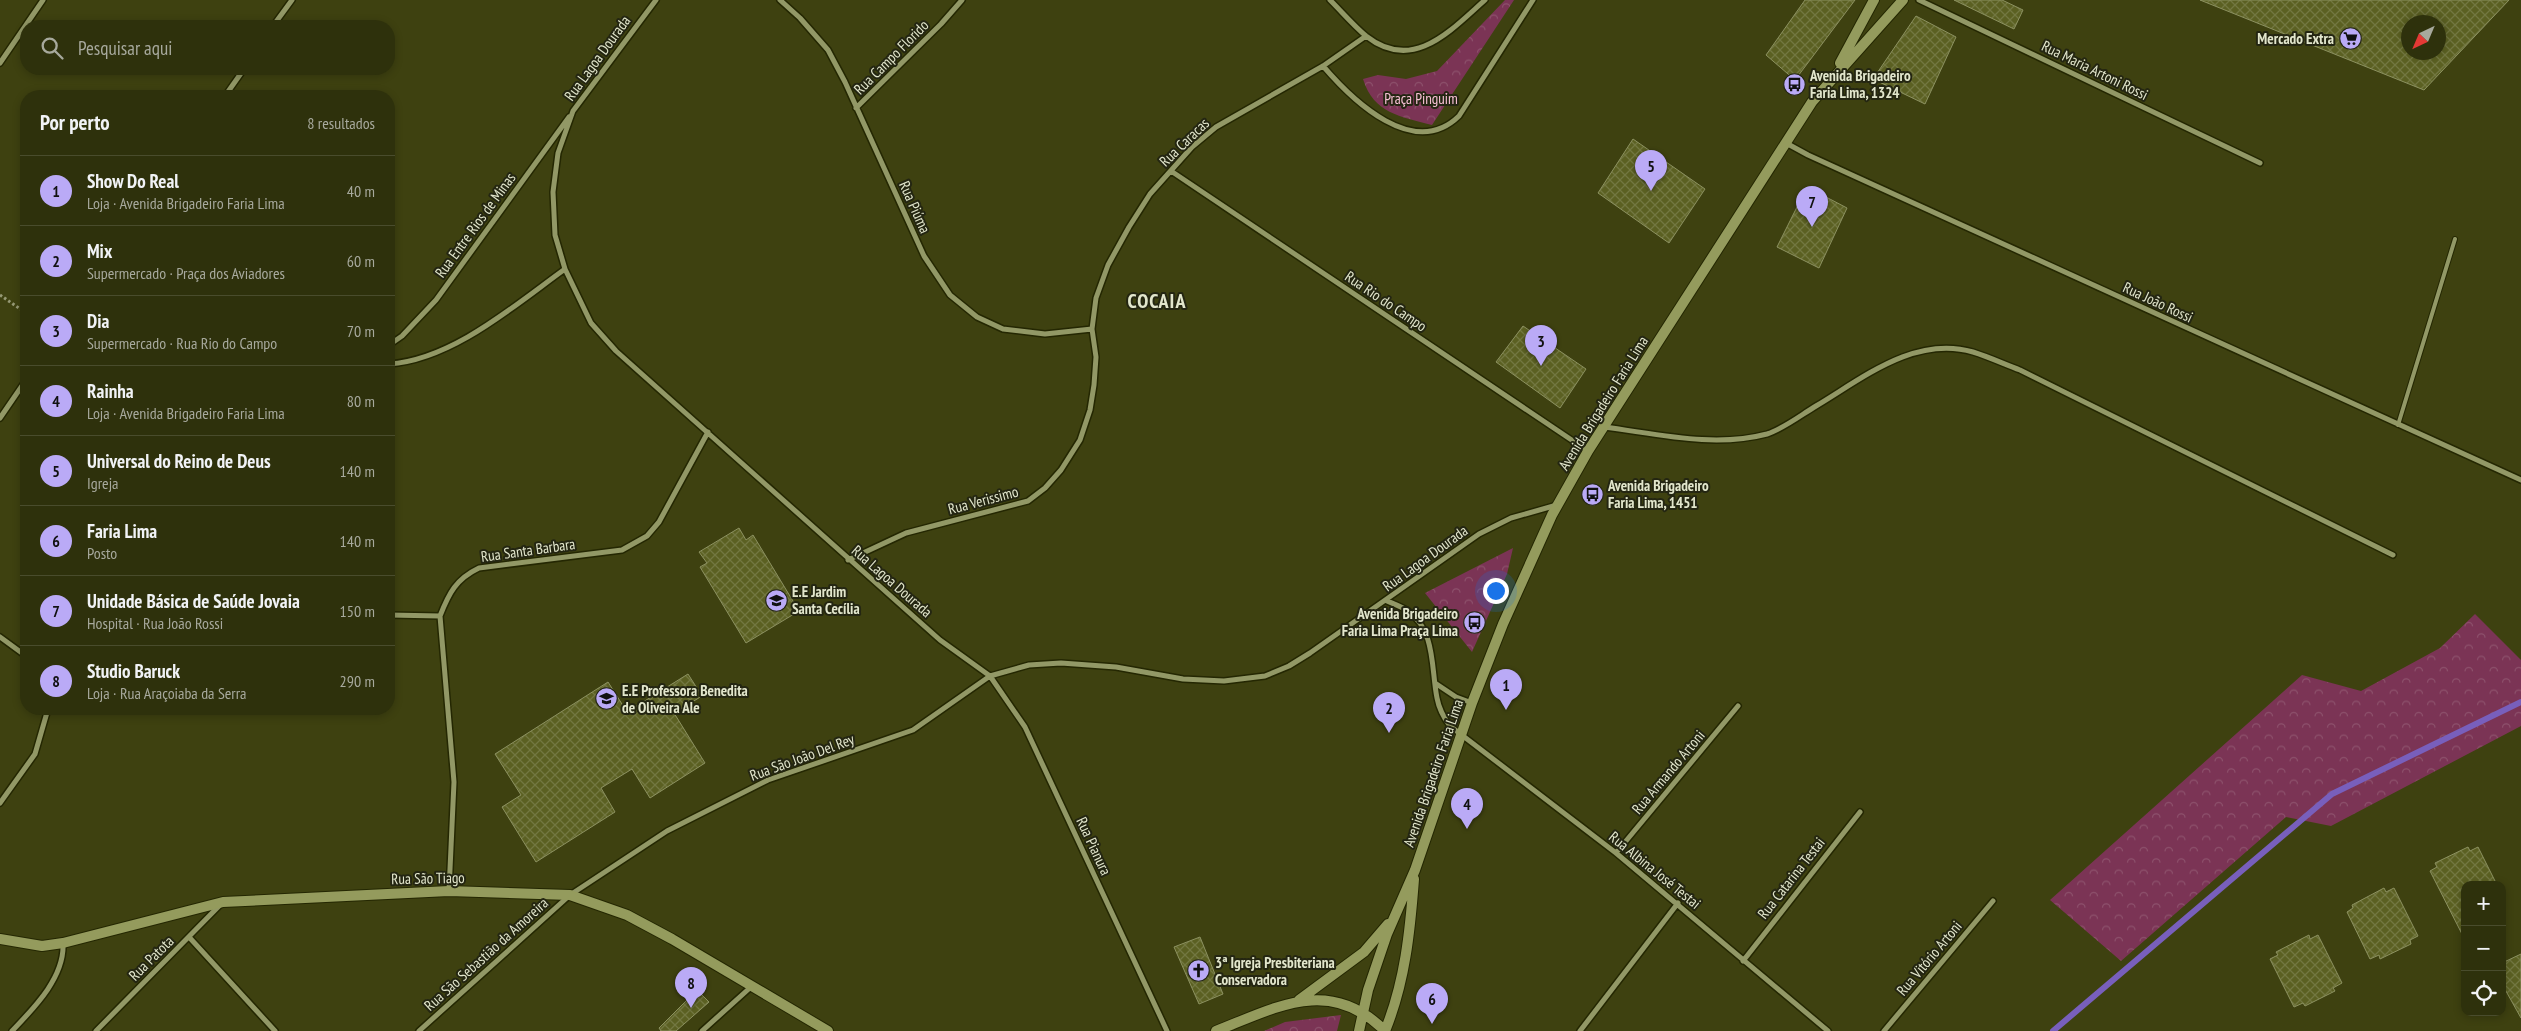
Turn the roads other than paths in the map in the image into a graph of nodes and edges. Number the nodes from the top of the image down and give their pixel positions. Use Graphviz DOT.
graph roads {
  1 [pos="43,0"];
  2 [pos="292,0"];
  3 [pos="656,0"];
  4 [pos="780,0"];
  5 [pos="962,0"];
  6 [pos="1330,0"];
  7 [pos="1485,0"];
  8 [pos="1533,0"];
  9 [pos="1874,0"];
  10 [pos="1903,0"];
  11 [pos="1920,0"];
  12 [pos="29,20"];
  13 [pos="278,20"];
  14 [pos="20,34"];
  15 [pos="1366,36"];
  16 [pos="0,63"];
  17 [pos="1323,66"];
  18 [pos="240,75"];
  19 [pos="1831,80"];
  20 [pos="229,90"];
  21 [pos="856,108"];
  22 [pos="573,111"];
  23 [pos="1786,143"];
  24 [pos="2260,163"];
  25 [pos="1171,171"];
  26 [pos="2455,239"];
  27 [pos="565,269"];
  28 [pos="1092,329"];
  29 [pos="395,341"];
  30 [pos="395,363"];
  31 [pos="20,389"];
  32 [pos="0,418"];
  33 [pos="2398,425"];
  34 [pos="1604,427"];
  35 [pos="708,432"];
  36 [pos="1588,451"];
  37 [pos="2521,480"];
  38 [pos="1558,505"];
  39 [pos="2393,555"];
  40 [pos="848,560"];
  41 [pos="1387,601"];
  42 [pos="395,615"];
  43 [pos="440,616"];
  44 [pos="0,637"];
  45 [pos="20,652"];
  46 [pos="990,676"];
  47 [pos="1435,682"];
  48 [pos="1472,703"];
  49 [pos="1738,706"];
  50 [pos="46,715"];
  51 [pos="1461,735"];
  52 [pos="0,803"];
  53 [pos="1860,812"];
  54 [pos="1616,853"];
  55 [pos="1415,870"];
  56 [pos="449,891"];
  57 [pos="570,895"];
  58 [pos="1992,901"];
  59 [pos="223,902"];
  60 [pos="1678,903"];
  61 [pos="1395,916"];
  62 [pos="189,937"];
  63 [pos="0,940"];
  64 [pos="63,943"];
  65 [pos="1743,961"];
  66 [pos="752,986"];
  67 [pos="1299,1000"];
  68 [pos="1363,1012"];
  69 [pos="12,1031"];
  70 [pos="96,1031"];
  71 [pos="275,1031"];
  72 [pos="419,1031"];
  73 [pos="702,1031"];
  74 [pos="828,1031"];
  75 [pos="1167,1031"];
  76 [pos="1216,1031"];
  77 [pos="1359,1031"];
  78 [pos="1385,1031"];
  79 [pos="1580,1031"];
  80 [pos="1828,1031"];
  81 [pos="1884,1031"];
  1 -- 12 [label="street"];
  2 -- 13 [label="street"];
  3 -- 22 [label="street, Rua Lagoa Dourada"];
  4 -- 21 [label="street, Rua Piúma"];
  5 -- 21 [label="street, Rua Campo Florido"];
  6 -- 15 [label="street"];
  7 -- 15 [label="street"];
  8 -- 17 [label="street"];
  9 -- 19 [label="main road"];
  10 -- 19 [label="main road, Avenida Brigadeiro Faria Lima"];
  11 -- 24 [label="street, Rua Maria Artoni Rossi"];
  14 -- 16 [label="street"];
  15 -- 17 [label="street, Rua Caracas"];
  17 -- 25 [label="street, Rua Caracas"];
  18 -- 20 [label="street"];
  19 -- 23 [label="main road, Avenida Brigadeiro Faria Lima"];
  21 -- 28 [label="street, Rua Piúma"];
  22 -- 27 [label="street, Rua Lagoa Dourada"];
  22 -- 29 [label="street, Rua Entre Rios de Minas"];
  23 -- 33 [label="street, Rua João Rossi"];
  23 -- 34 [label="main road, Avenida Brigadeiro Faria Lima"];
  25 -- 28 [label="street, Rua Caracas"];
  25 -- 36 [label="street, Rua Rio do Campo"];
  26 -- 33 [label="lane"];
  27 -- 30 [label="street"];
  27 -- 35 [label="street, Rua Lagoa Dourada"];
  28 -- 40 [label="street, Rua Verissimo"];
  31 -- 32 [label="street"];
  33 -- 37 [label="street, Rua João Rossi"];
  34 -- 36 [label="main road, Avenida Brigadeiro Faria Lima"];
  34 -- 39 [label="street"];
  35 -- 40 [label="street, Rua Lagoa Dourada"];
  35 -- 43 [label="street, Rua Santa Barbara"];
  36 -- 38 [label="main road, Avenida Brigadeiro Faria Lima"];
  38 -- 41 [label="street, Rua Lagoa Dourada"];
  38 -- 48 [label="main road, Avenida Brigadeiro Faria Lima"];
  40 -- 46 [label="street, Rua Lagoa Dourada"];
  41 -- 46 [label="street, Rua Lagoa Dourada"];
  41 -- 47 [label="street, Rua Albina José Testai"];
  42 -- 43 [label="street"];
  43 -- 56 [label="street, Rua Santa Barbara"];
  44 -- 45 [label="street"];
  46 -- 57 [label="street, Rua São João Del Rey"];
  46 -- 75 [label="street, Rua Pianura"];
  47 -- 48 [label="street"];
  47 -- 51 [label="street, Rua Albina José Testai"];
  48 -- 51 [label="main road, Avenida Brigadeiro Faria Lima"];
  49 -- 54 [label="street, Rua Armando Artoni"];
  50 -- 52 [label="street"];
  51 -- 54 [label="street, Rua Albina José Testai"];
  51 -- 55 [label="main road, Avenida Brigadeiro Faria Lima"];
  53 -- 65 [label="street, Rua Catarina Testai"];
  54 -- 60 [label="street, Rua Albina José Testai"];
  55 -- 61 [label="main road, Avenida Brigadeiro Faria Lima"];
  55 -- 78 [label="main road, Avenida Brigadeiro Faria Lima"];
  56 -- 57 [label="main road, Rua São Tiago"];
  56 -- 59 [label="main road, Rua São Tiago"];
  57 -- 66 [label="main road, Rua São Tiago"];
  57 -- 72 [label="street, Rua São Sebastião da Amoreira"];
  58 -- 81 [label="street, Rua Vitório Artoni"];
  59 -- 62 [label="street, Rua Patota"];
  59 -- 64 [label="main road, Rua São Tiago"];
  60 -- 65 [label="street, Rua Albina José Testai"];
  60 -- 79 [label="street"];
  61 -- 67 [label="main road"];
  61 -- 68 [label="main road, Avenida Brigadeiro Faria Lima"];
  62 -- 70 [label="street, Rua Patota"];
  62 -- 71 [label="street"];
  63 -- 64 [label="main road, Rua São Tiago"];
  64 -- 69 [label="street"];
  65 -- 80 [label="street, Rua Albina José Testai"];
  66 -- 73 [label="street"];
  66 -- 74 [label="main road, Rua São Tiago"];
  67 -- 68 [label="main road"];
  67 -- 76 [label="main road"];
  68 -- 77 [label="main road, Avenida Brigadeiro Faria Lima"];
  68 -- 78 [label="main road"];
}
